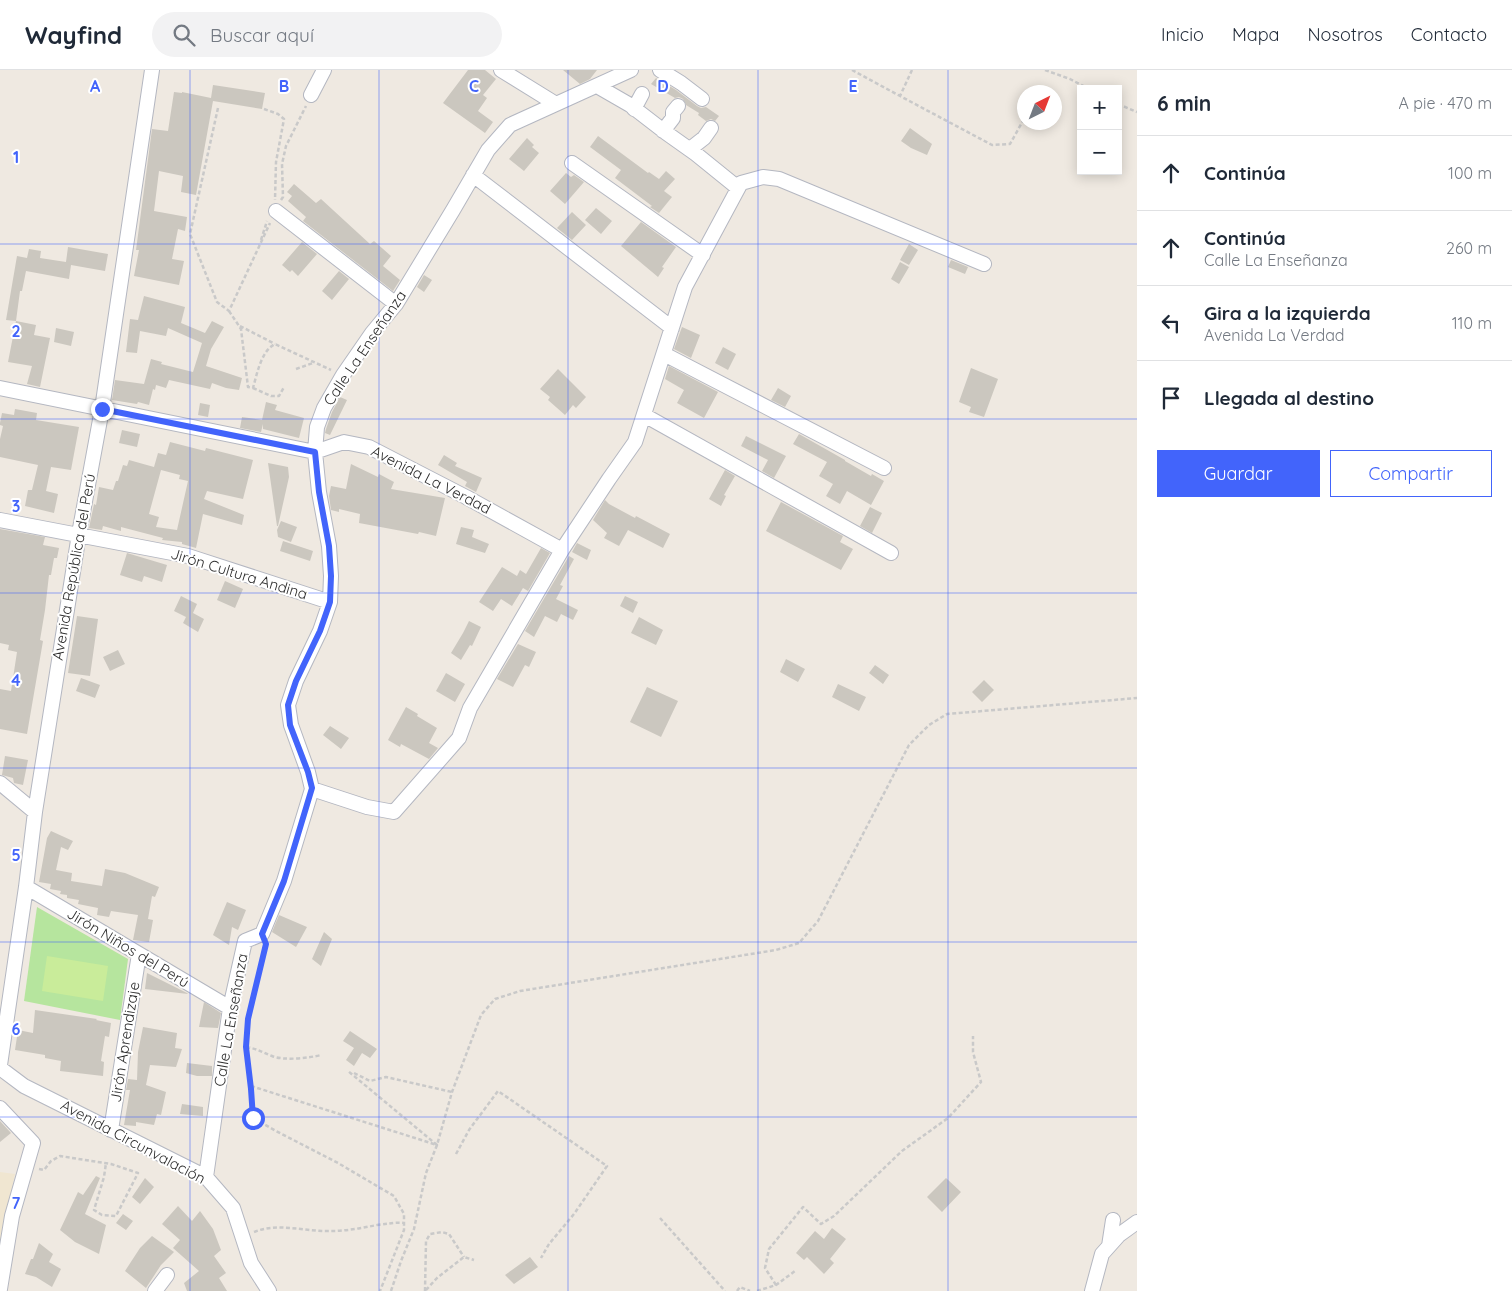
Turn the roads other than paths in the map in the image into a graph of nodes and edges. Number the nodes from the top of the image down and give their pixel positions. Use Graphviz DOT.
graph roads {
  1 [pos="152,70"];
  2 [pos="324,70"];
  3 [pos="501,70"];
  4 [pos="631,70"];
  5 [pos="663,71"];
  6 [pos="597,86"];
  7 [pos="642,94"];
  8 [pos="311,96"];
  9 [pos="702,99"];
  10 [pos="556,104"];
  11 [pos="678,106"];
  12 [pos="634,109"];
  13 [pos="711,128"];
  14 [pos="664,131"];
  15 [pos="690,150"];
  16 [pos="572,163"];
  17 [pos="473,175"];
  18 [pos="738,188"];
  19 [pos="273,210"];
  20 [pos="702,255"];
  21 [pos="984,264"];
  22 [pos="396,304"];
  23 [pos="672,328"];
  24 [pos="664,354"];
  25 [pos="0,388"];
  26 [pos="102,409"];
  27 [pos="644,415"];
  28 [pos="315,452"];
  29 [pos="884,468"];
  30 [pos="0,520"];
  31 [pos="78,534"];
  32 [pos="562,550"];
  33 [pos="891,553"];
  34 [pos="330,602"];
  35 [pos="0,783"];
  36 [pos="312,788"];
  37 [pos="35,812"];
  38 [pos="26,888"];
  39 [pos="139,954"];
  40 [pos="230,1008"];
  41 [pos="0,1066"];
  42 [pos="0,1108"];
  43 [pos="111,1130"];
  44 [pos="206,1177"];
  45 [pos="1113,1220"];
  46 [pos="1137,1222"];
  47 [pos="1109,1246"];
  48 [pos="167,1275"];
  49 [pos="0,1289"];
  50 [pos="156,1291"];
  51 [pos="269,1291"];
  52 [pos="1092,1291"];
  1 -- 26 [label="street, Avenida República del Perú"];
  2 -- 8 [label="street"];
  3 -- 10 [label="street"];
  4 -- 6 [label="street, Calle La Enseñanza"];
  5 -- 9 [label="street"];
  6 -- 10 [label="street, Calle La Enseñanza"];
  6 -- 12 [label="street"];
  7 -- 12 [label="street"];
  10 -- 17 [label="street, Calle La Enseñanza"];
  11 -- 14 [label="street"];
  12 -- 14 [label="street"];
  13 -- 15 [label="street"];
  14 -- 15 [label="street"];
  15 -- 18 [label="street"];
  16 -- 20 [label="street"];
  17 -- 22 [label="street, Calle La Enseñanza"];
  17 -- 23 [label="street"];
  18 -- 20 [label="street"];
  18 -- 21 [label="street"];
  19 -- 22 [label="street"];
  20 -- 23 [label="street"];
  22 -- 28 [label="street, Calle La Enseñanza"];
  23 -- 24 [label="street"];
  24 -- 27 [label="street"];
  24 -- 29 [label="street"];
  25 -- 26 [label="street"];
  26 -- 28 [label="street"];
  26 -- 31 [label="street, Avenida República del Perú"];
  27 -- 32 [label="street"];
  27 -- 33 [label="street"];
  28 -- 32 [label="street, Avenida La Verdad"];
  28 -- 34 [label="street, Calle La Enseñanza"];
  30 -- 31 [label="street, Jirón Cultura Andina"];
  31 -- 34 [label="street, Jirón Cultura Andina"];
  31 -- 37 [label="street, Avenida República del Perú"];
  32 -- 36 [label="street"];
  34 -- 36 [label="street, Calle La Enseñanza"];
  35 -- 37 [label="street"];
  36 -- 40 [label="street, Calle La Enseñanza"];
  37 -- 38 [label="street, Avenida República del Perú"];
  38 -- 39 [label="street, Jirón Niños del Perú"];
  38 -- 41 [label="street, Avenida República del Perú"];
  39 -- 40 [label="street, Jirón Niños del Perú"];
  39 -- 43 [label="street, Jirón Aprendizaje"];
  40 -- 44 [label="street, Calle La Enseñanza"];
  41 -- 43 [label="street, Avenida Circunvalación"];
  42 -- 49 [label="street"];
  43 -- 44 [label="street, Avenida Circunvalación"];
  44 -- 51 [label="street, Avenida Circunvalación"];
  45 -- 47 [label="street"];
  46 -- 47 [label="street"];
  47 -- 52 [label="street"];
  48 -- 50 [label="street"];
}
